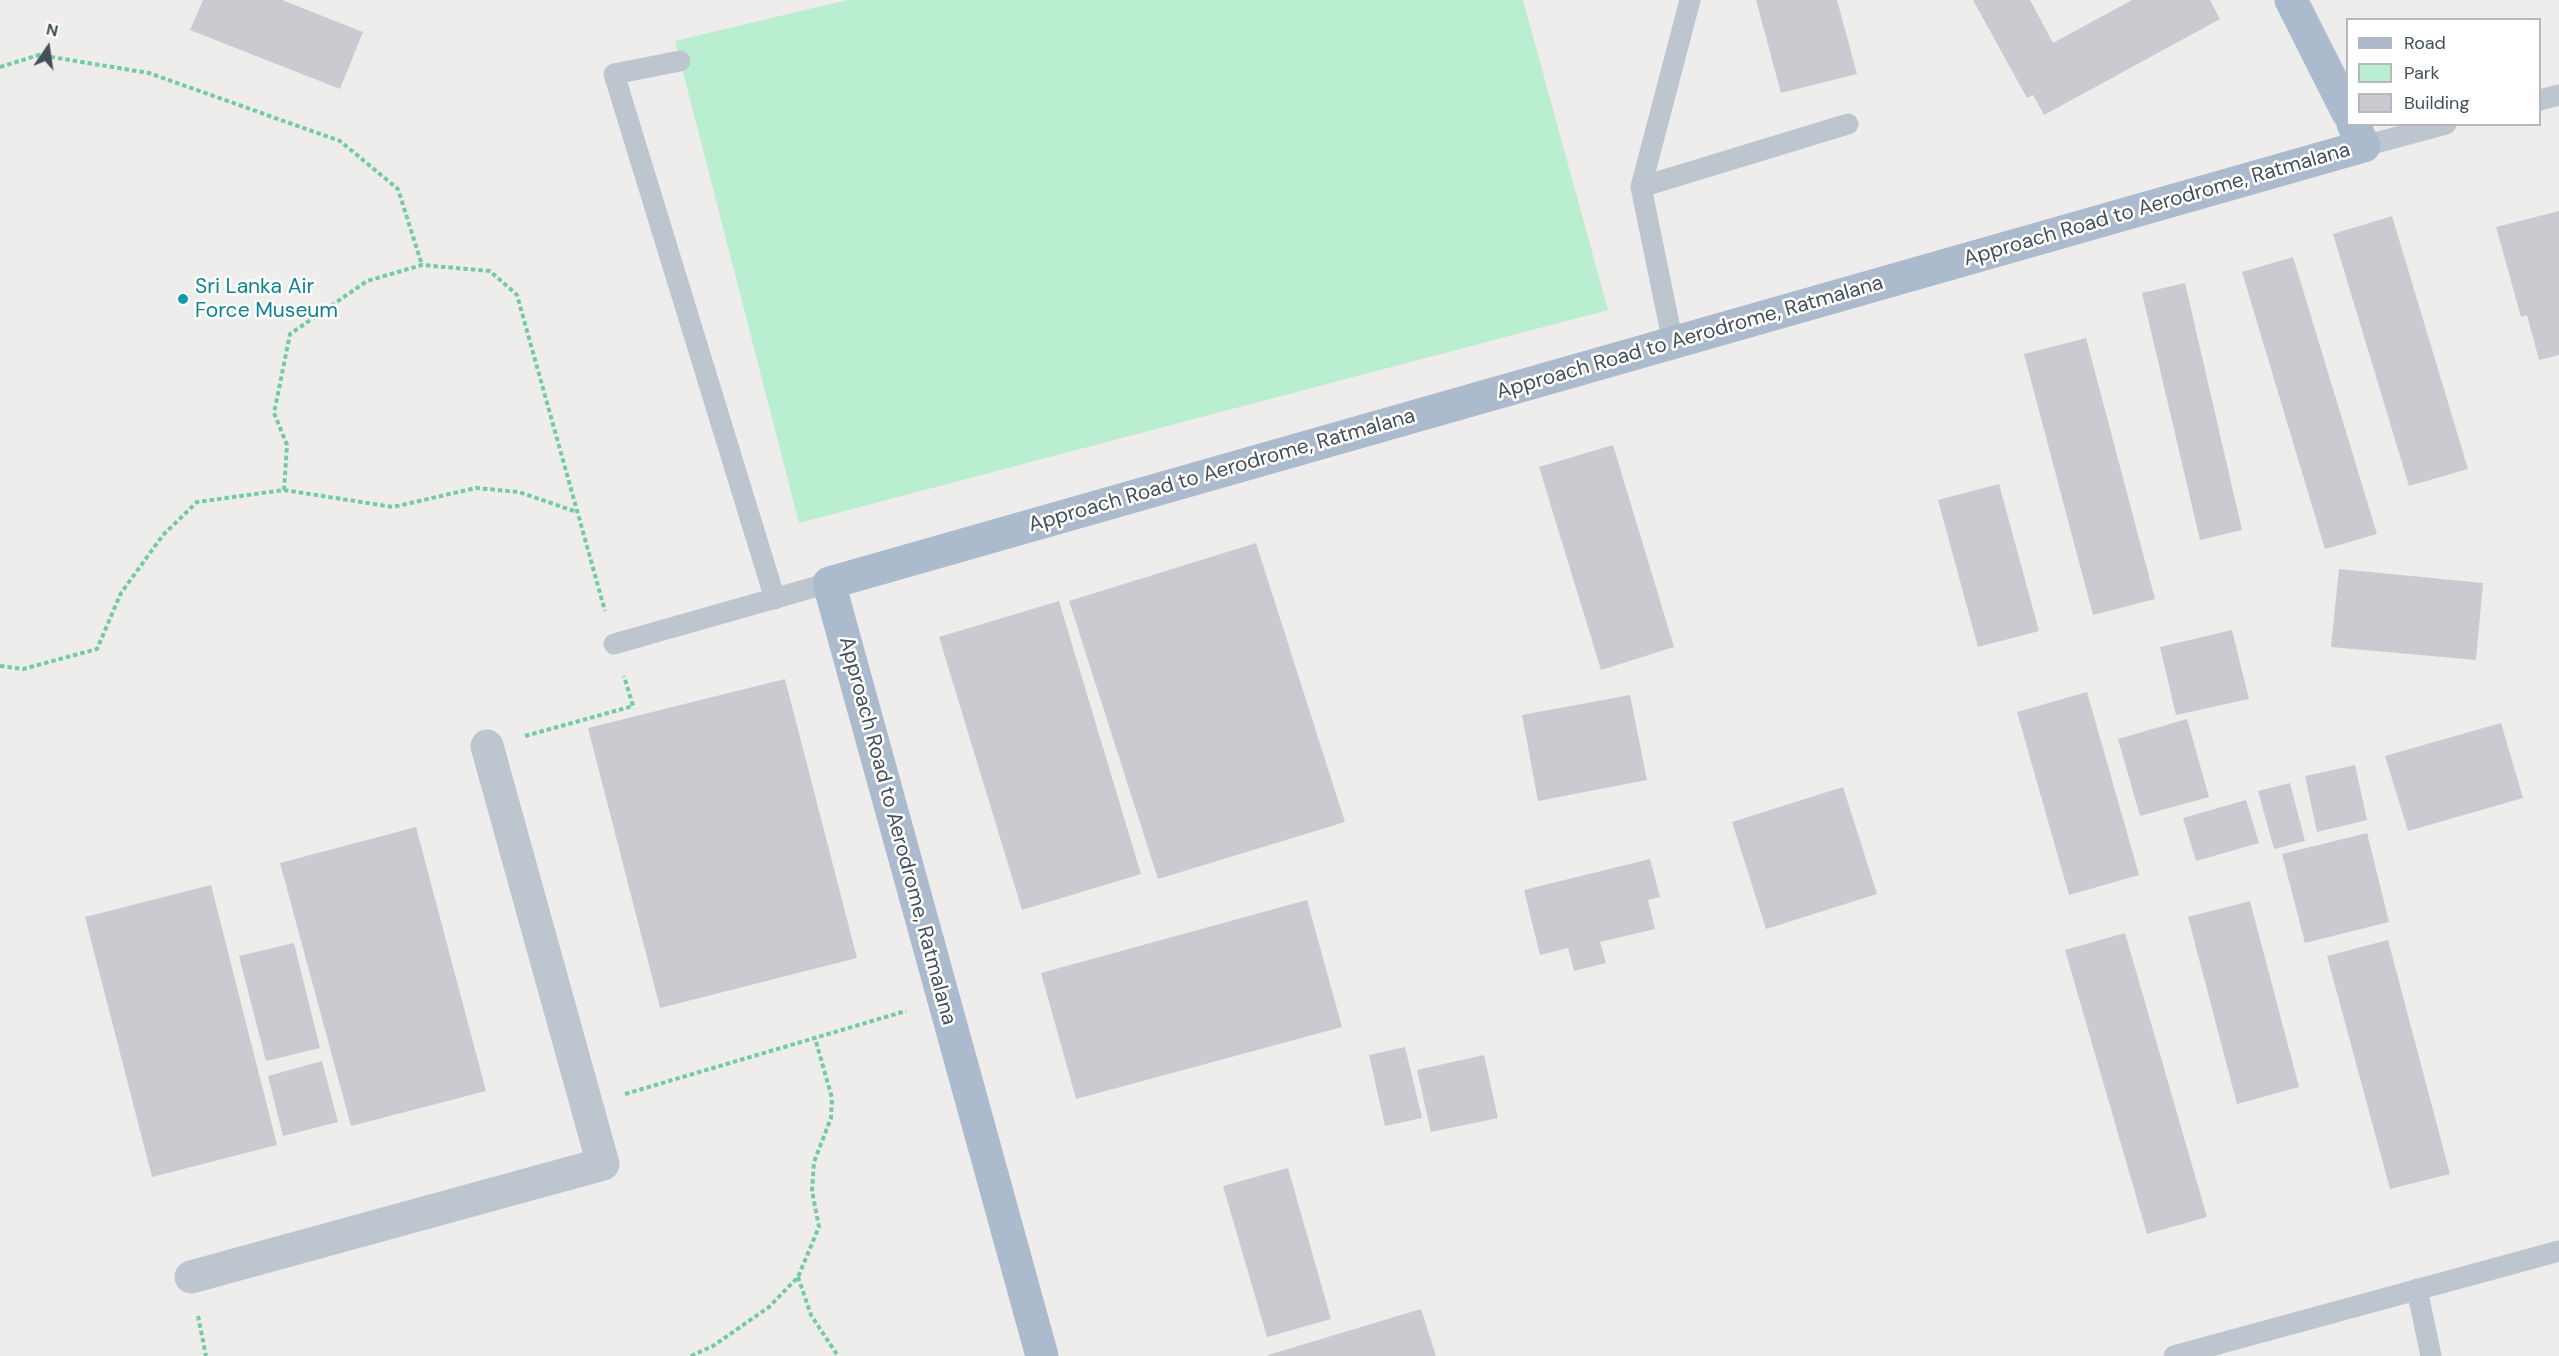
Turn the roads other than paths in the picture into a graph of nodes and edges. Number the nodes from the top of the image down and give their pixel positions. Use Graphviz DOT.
graph roads {
  1 [pos="1690,0"];
  2 [pos="2291,0"];
  3 [pos="680,61"];
  4 [pos="2559,96"];
  5 [pos="2541,100"];
  6 [pos="2346,110"];
  7 [pos="1848,124"];
  8 [pos="2430,126"];
  9 [pos="2358,135"];
  10 [pos="1641,187"];
  11 [pos="1673,343"];
  12 [pos="829,583"];
  13 [pos="775,599"];
  14 [pos="614,644"];
  15 [pos="487,746"];
  16 [pos="2559,1251"];
  17 [pos="191,1277"];
  18 [pos="2417,1289"];
  19 [pos="1042,1356"];
  20 [pos="2174,1356"];
  21 [pos="2431,1356"];
  1 -- 10 [label="lane"];
  2 -- 6 [label="main road, Approach Road to Aerodrome, Ratmalana"];
  3 -- 13 [label="lane"];
  4 -- 5 [label="lane"];
  7 -- 10 [label="lane"];
  8 -- 9 [label="lane"];
  9 -- 11 [label="main road, Approach Road to Aerodrome, Ratmalana"];
  10 -- 11 [label="lane"];
  11 -- 12 [label="main road, Approach Road to Aerodrome, Ratmalana"];
  12 -- 13 [label="lane"];
  12 -- 19 [label="main road, Approach Road to Aerodrome, Ratmalana"];
  13 -- 14 [label="lane"];
  15 -- 17 [label="street"];
  16 -- 18 [label="lane"];
  18 -- 20 [label="lane"];
  18 -- 21 [label="lane"];
}
